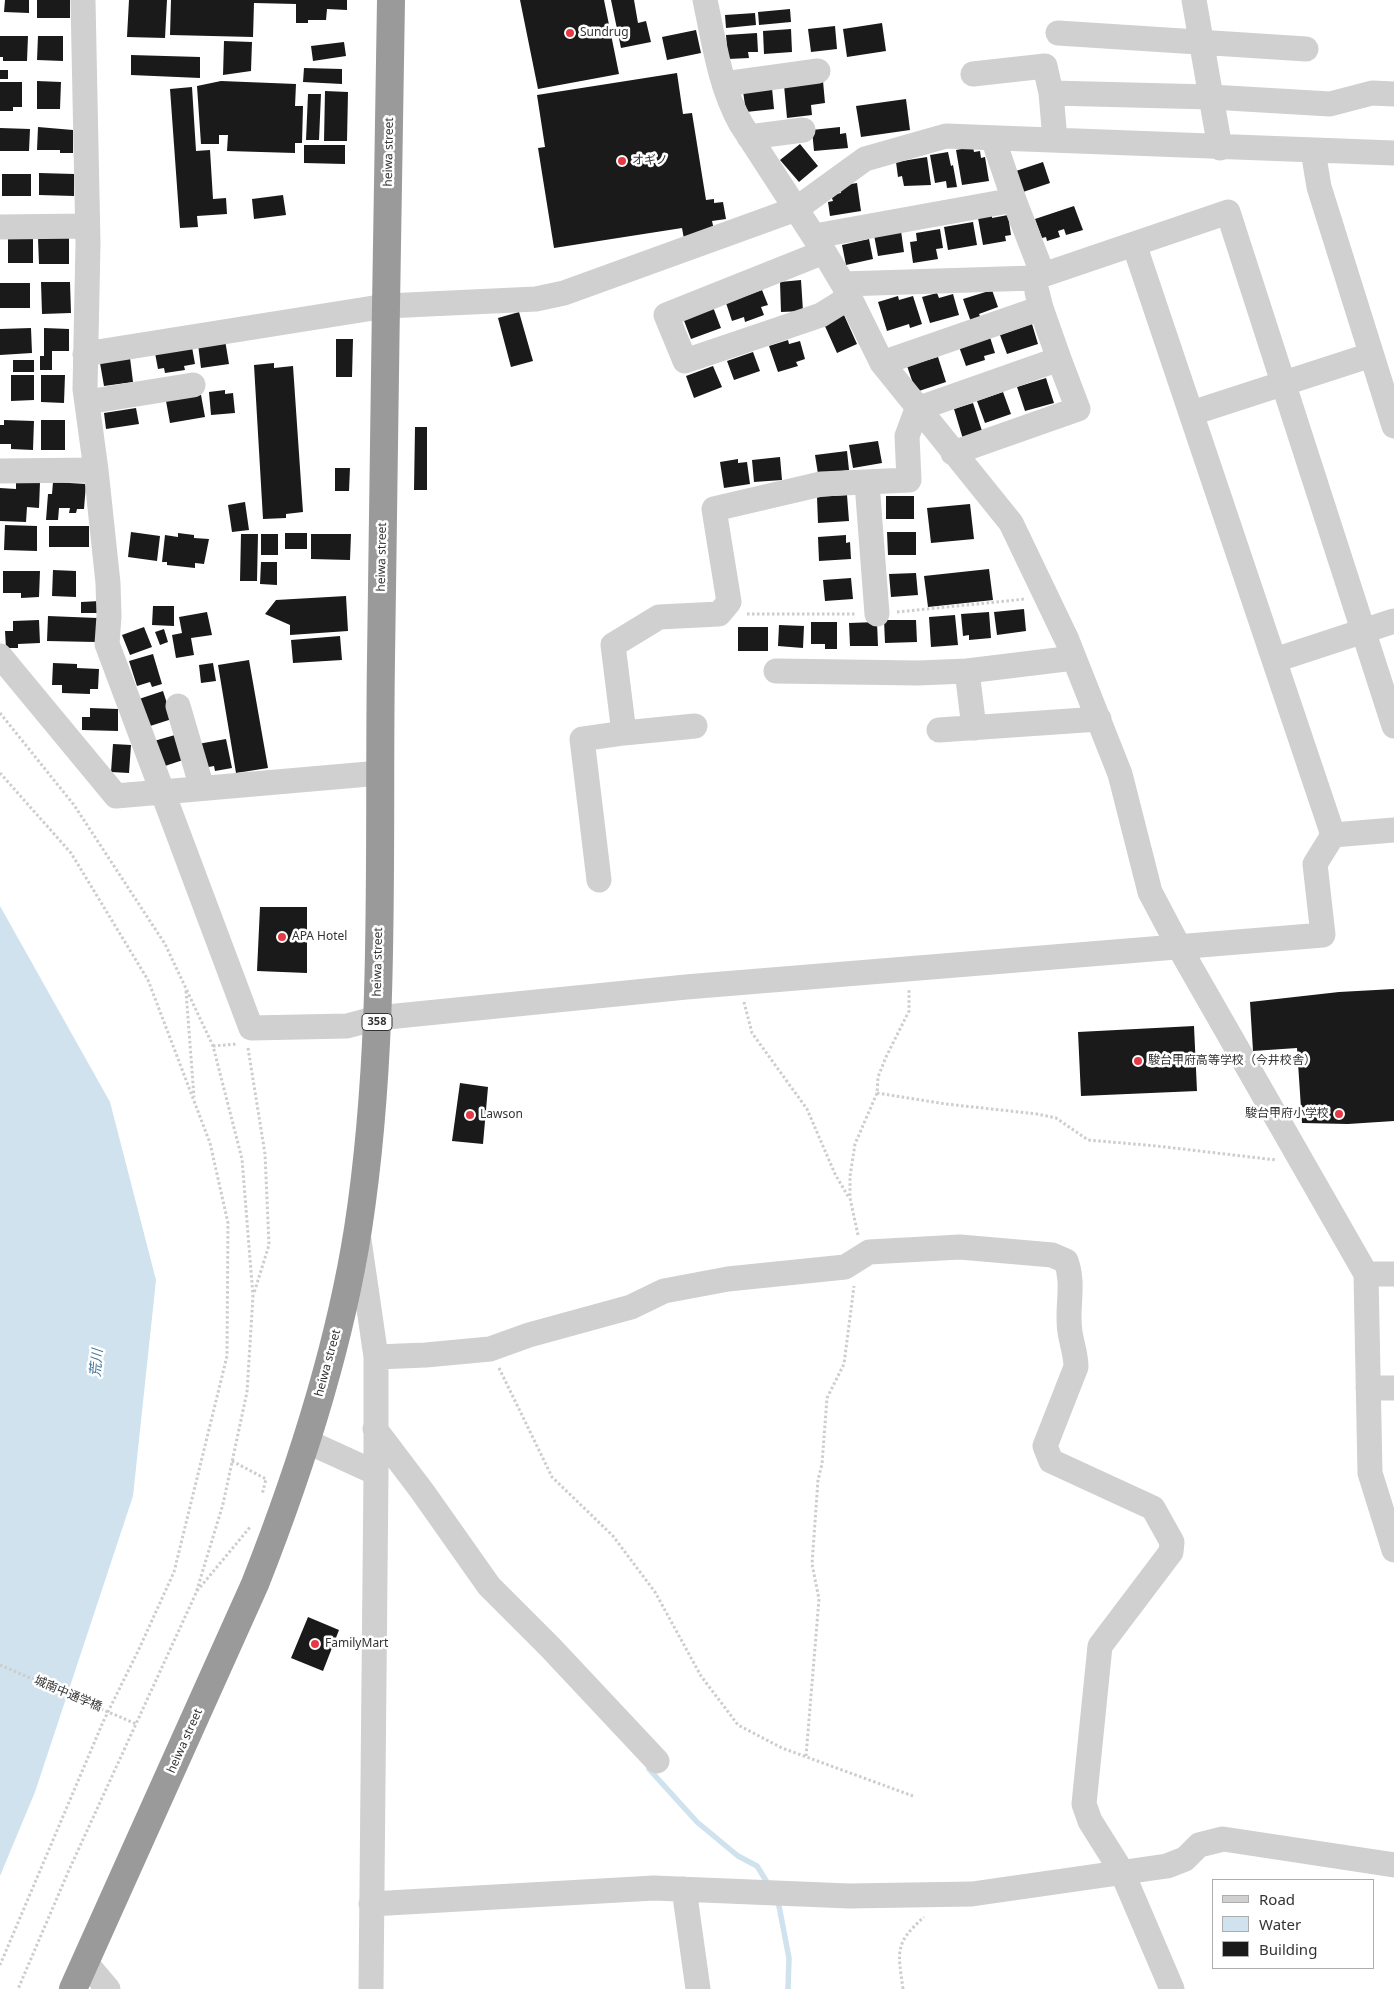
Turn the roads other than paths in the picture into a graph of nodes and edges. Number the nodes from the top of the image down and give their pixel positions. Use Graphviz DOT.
graph roads {
  1 [pos="83,0"];
  2 [pos="391,0"];
  3 [pos="705,0"];
  4 [pos="1194,0"];
  5 [pos="1058,33"];
  6 [pos="1201,43"];
  7 [pos="1306,48"];
  8 [pos="818,71"];
  9 [pos="973,74"];
  10 [pos="724,84"];
  11 [pos="1051,93"];
  12 [pos="1394,94"];
  13 [pos="1211,97"];
  14 [pos="803,130"];
  15 [pos="749,137"];
  16 [pos="994,138"];
  17 [pos="1056,140"];
  18 [pos="1220,148"];
  19 [pos="1313,151"];
  20 [pos="1394,154"];
  21 [pos="1014,200"];
  22 [pos="796,209"];
  23 [pos="87,226"];
  24 [pos="0,227"];
  25 [pos="820,244"];
  26 [pos="1134,244"];
  27 [pos="1039,276"];
  28 [pos="846,291"];
  29 [pos="386,306"];
  30 [pos="1041,308"];
  31 [pos="85,354"];
  32 [pos="1370,355"];
  33 [pos="1059,359"];
  34 [pos="882,363"];
  35 [pos="1284,382"];
  36 [pos="193,385"];
  37 [pos="86,402"];
  38 [pos="917,409"];
  39 [pos="1392,412"];
  40 [pos="1192,413"];
  41 [pos="953,453"];
  42 [pos="96,470"];
  43 [pos="0,471"];
  44 [pos="867,482"];
  45 [pos="876,614"];
  46 [pos="1394,621"];
  47 [pos="1364,631"];
  48 [pos="0,656"];
  49 [pos="1074,658"];
  50 [pos="1275,660"];
  51 [pos="776,671"];
  52 [pos="968,671"];
  53 [pos="178,706"];
  54 [pos="1098,719"];
  55 [pos="695,726"];
  56 [pos="1394,726"];
  57 [pos="974,728"];
  58 [pos="939,730"];
  59 [pos="624,734"];
  60 [pos="380,773"];
  61 [pos="202,788"];
  62 [pos="162,792"];
  63 [pos="1394,830"];
  64 [pos="1333,835"];
  65 [pos="599,880"];
  66 [pos="1179,947"];
  67 [pos="377,1018"];
  68 [pos="358,1230"];
  69 [pos="1366,1274"];
  70 [pos="1394,1274"];
  71 [pos="376,1357"];
  72 [pos="1368,1388"];
  73 [pos="1394,1388"];
  74 [pos="375,1429"];
  75 [pos="306,1441"];
  76 [pos="376,1473"];
  77 [pos="1383,1478"];
  78 [pos="1394,1550"];
  79 [pos="657,1760"];
  80 [pos="1394,1865"];
  81 [pos="1122,1872"];
  82 [pos="684,1889"];
  83 [pos="371,1904"];
  84 [pos="85,1962"];
  85 [pos="74,1989"];
  86 [pos="108,1989"];
  87 [pos="371,1989"];
  88 [pos="698,1989"];
  89 [pos="1172,1989"];
  1 -- 23 [label="street"];
  2 -- 29 [label="highway, heiwa street / 358"];
  3 -- 10 [label="street"];
  4 -- 6 [label="street"];
  5 -- 6 [label="street"];
  6 -- 7 [label="street"];
  6 -- 13 [label="street"];
  8 -- 10 [label="street"];
  9 -- 11 [label="street"];
  10 -- 15 [label="street"];
  11 -- 13 [label="street"];
  11 -- 17 [label="street"];
  12 -- 13 [label="street"];
  13 -- 18 [label="street"];
  14 -- 15 [label="street"];
  15 -- 22 [label="street"];
  16 -- 17 [label="street"];
  16 -- 21 [label="street"];
  16 -- 22 [label="street"];
  17 -- 18 [label="street"];
  18 -- 19 [label="street"];
  19 -- 20 [label="street"];
  19 -- 32 [label="street"];
  21 -- 25 [label="street"];
  21 -- 27 [label="street"];
  22 -- 25 [label="street"];
  22 -- 29 [label="street"];
  23 -- 24 [label="street"];
  23 -- 31 [label="street"];
  25 -- 28 [label="street"];
  25 -- 28 [label="street"];
  26 -- 27 [label="street"];
  26 -- 35 [label="street"];
  26 -- 40 [label="street"];
  27 -- 28 [label="street"];
  27 -- 30 [label="street"];
  28 -- 34 [label="street"];
  29 -- 31 [label="street"];
  29 -- 60 [label="highway, heiwa street / 358"];
  30 -- 33 [label="street"];
  30 -- 34 [label="street"];
  31 -- 37 [label="street"];
  32 -- 35 [label="street"];
  32 -- 39 [label="street"];
  33 -- 38 [label="street"];
  33 -- 41 [label="street"];
  34 -- 38 [label="street"];
  35 -- 40 [label="street"];
  35 -- 47 [label="street"];
  36 -- 37 [label="street"];
  37 -- 42 [label="street"];
  38 -- 41 [label="street"];
  38 -- 44 [label="street"];
  40 -- 50 [label="street"];
  41 -- 49 [label="street"];
  42 -- 43 [label="street"];
  42 -- 62 [label="street"];
  44 -- 45 [label="street"];
  44 -- 59 [label="street"];
  46 -- 47 [label="street"];
  47 -- 50 [label="street"];
  47 -- 56 [label="street"];
  48 -- 62 [label="street"];
  49 -- 52 [label="street"];
  49 -- 54 [label="street"];
  50 -- 64 [label="street"];
  51 -- 52 [label="street"];
  52 -- 57 [label="street"];
  53 -- 61 [label="street"];
  54 -- 57 [label="street"];
  54 -- 66 [label="street"];
  55 -- 59 [label="street"];
  57 -- 58 [label="street"];
  59 -- 65 [label="street"];
  60 -- 61 [label="street"];
  60 -- 67 [label="highway, heiwa street / 358"];
  61 -- 62 [label="street"];
  62 -- 67 [label="street"];
  63 -- 64 [label="street"];
  64 -- 66 [label="street"];
  66 -- 67 [label="street"];
  66 -- 69 [label="street"];
  67 -- 68 [label="highway, heiwa street / 358"];
  68 -- 71 [label="street"];
  68 -- 75 [label="highway, heiwa street / 358"];
  69 -- 70 [label="street"];
  69 -- 72 [label="street"];
  71 -- 74 [label="street"];
  71 -- 81 [label="street"];
  72 -- 73 [label="street"];
  72 -- 77 [label="street"];
  74 -- 76 [label="street"];
  74 -- 79 [label="street"];
  75 -- 76 [label="street"];
  75 -- 84 [label="highway, heiwa street / 358"];
  76 -- 83 [label="street"];
  77 -- 78 [label="street"];
  80 -- 81 [label="street"];
  81 -- 82 [label="street"];
  81 -- 89 [label="street"];
  82 -- 83 [label="street"];
  82 -- 88 [label="street"];
  83 -- 87 [label="street"];
  84 -- 85 [label="highway, heiwa street / 358"];
  84 -- 86 [label="street"];
}
